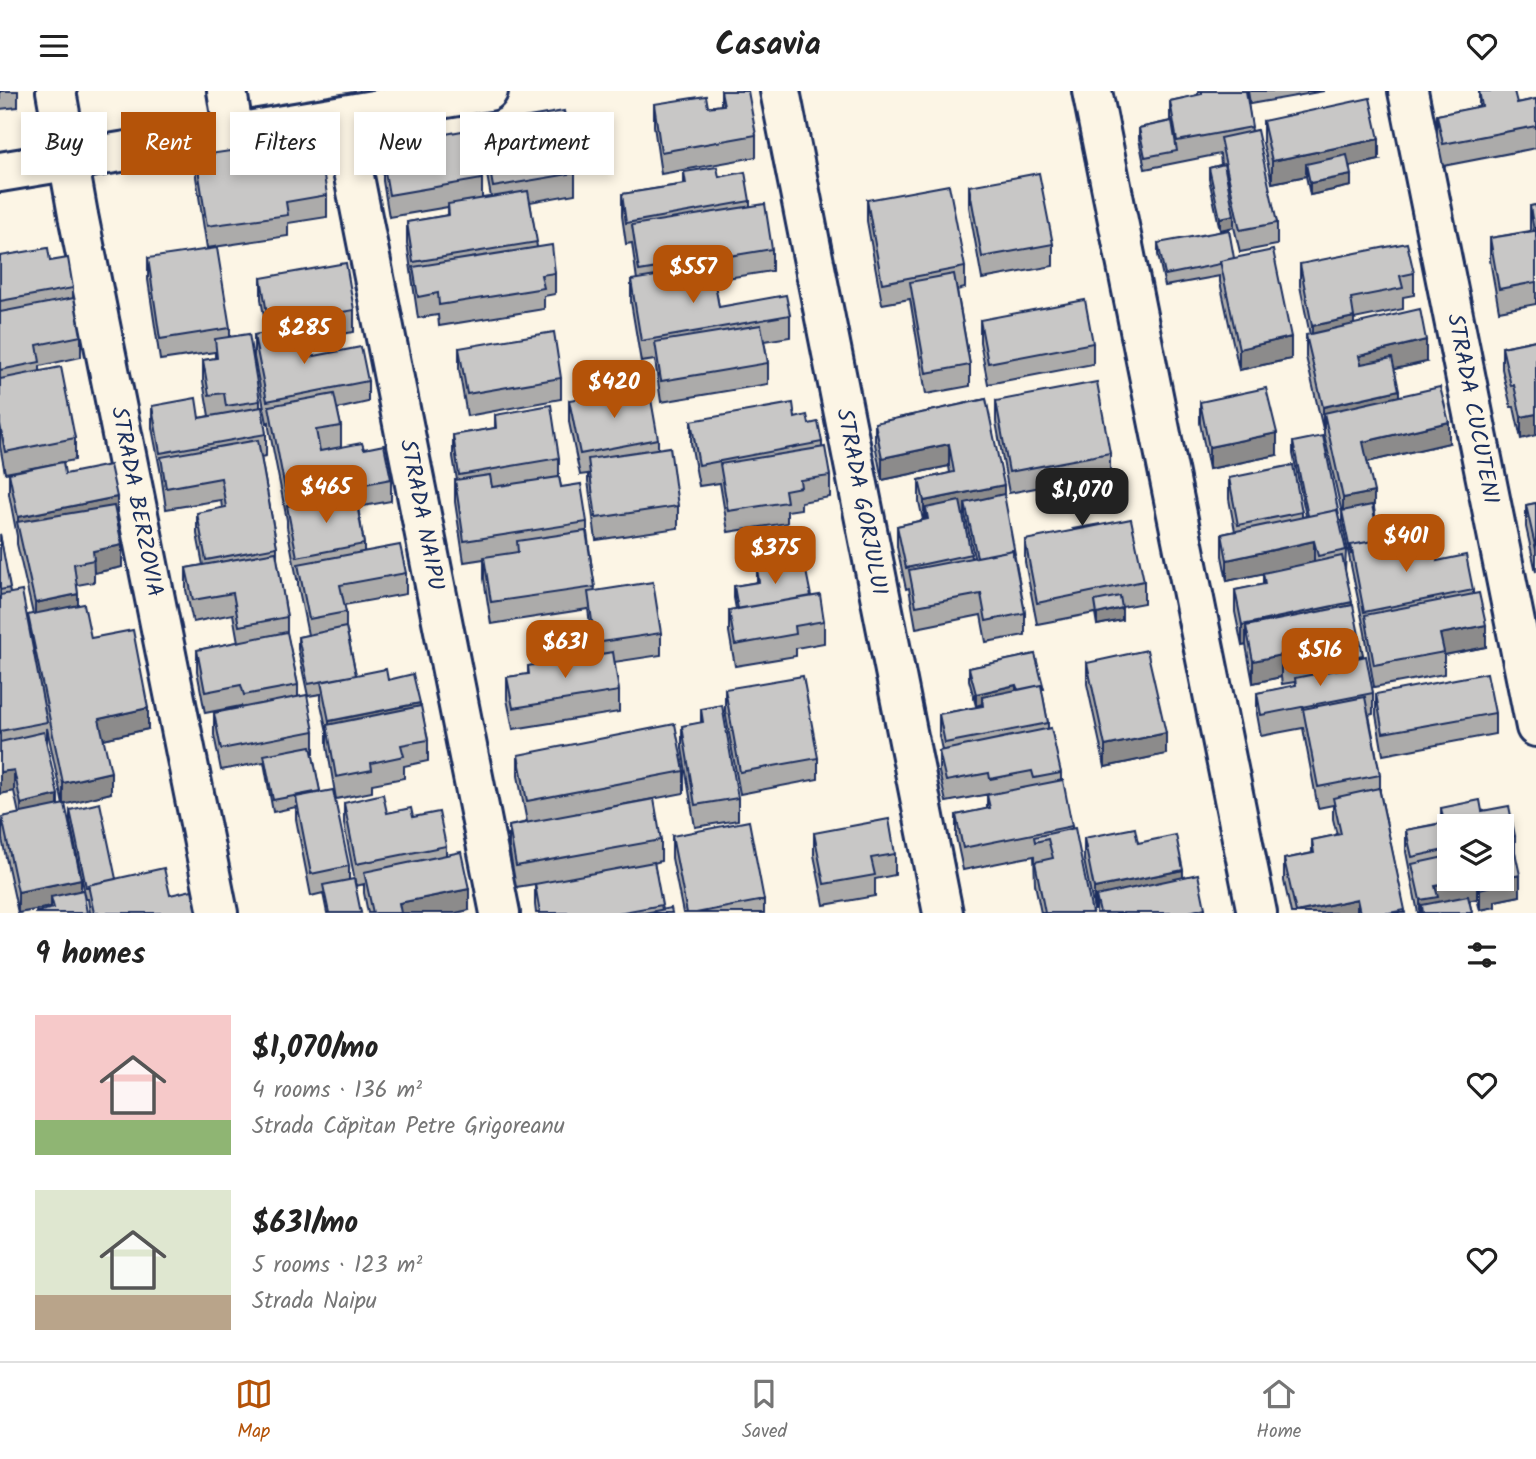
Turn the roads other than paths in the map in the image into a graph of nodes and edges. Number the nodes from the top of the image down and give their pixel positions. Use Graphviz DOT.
graph roads {
  1 [pos="56,91"];
  2 [pos="227,91"];
  3 [pos="488,91"];
  4 [pos="780,91"];
  5 [pos="1092,91"];
  6 [pos="1408,91"];
  7 [pos="60,112"];
  8 [pos="230,112"];
  9 [pos="342,116"];
  10 [pos="230,135"];
  11 [pos="107,155"];
  12 [pos="21,169"];
  13 [pos="0,172"];
  14 [pos="71,175"];
  15 [pos="1536,727"];
  16 [pos="218,913"];
  17 [pos="500,913"];
  18 [pos="943,913"];
  19 [pos="1257,913"];
  1 -- 7 [label="street, STRADA BERZOVIA"];
  2 -- 8 [label="street"];
  3 -- 9 [label="street"];
  4 -- 18 [label="street, STRADA GORJULUI"];
  5 -- 19 [label="street"];
  6 -- 15 [label="street, STRADA CUCUTENI"];
  9 -- 17 [label="street, STRADA NAIPU"];
  10 -- 11 [label="street"];
  12 -- 13 [label="street"];
  14 -- 16 [label="street, STRADA BERZOVIA"];
}
